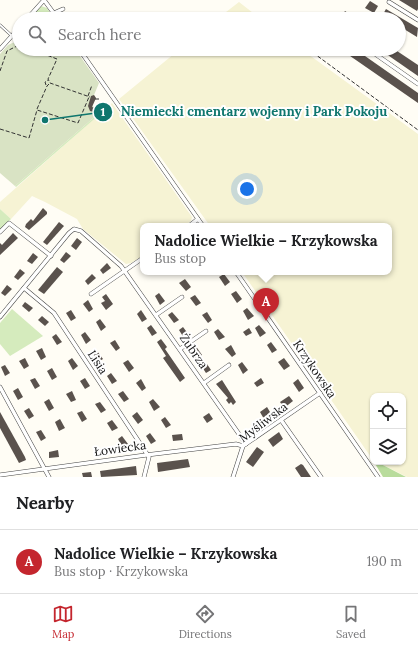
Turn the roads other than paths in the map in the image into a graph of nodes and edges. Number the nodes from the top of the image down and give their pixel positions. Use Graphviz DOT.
graph roads {
  1 [pos="44,0"];
  2 [pos="389,2"];
  3 [pos="62,9"];
  4 [pos="33,12"];
  5 [pos="53,12"];
  6 [pos="56,12"];
  7 [pos="405,12"];
  8 [pos="406,13"];
  9 [pos="418,20"];
  10 [pos="0,25"];
  11 [pos="12,36"];
  12 [pos="0,49"];
  13 [pos="84,56"];
  14 [pos="378,56"];
  15 [pos="418,84"];
  16 [pos="198,219"];
  17 [pos="193,223"];
  18 [pos="201,223"];
  19 [pos="0,232"];
  20 [pos="51,256"];
  21 [pos="140,260"];
  22 [pos="125,271"];
  23 [pos="238,275"];
  24 [pos="24,288"];
  25 [pos="91,294"];
  26 [pos="182,297"];
  27 [pos="156,315"];
  28 [pos="0,317"];
  29 [pos="206,331"];
  30 [pos="180,349"];
  31 [pos="230,364"];
  32 [pos="204,383"];
  33 [pos="0,387"];
  34 [pos="320,393"];
  35 [pos="281,420"];
  36 [pos="245,445"];
  37 [pos="146,455"];
  38 [pos="44,469"];
  39 [pos="0,475"];
  40 [pos="49,477"];
  41 [pos="144,477"];
  42 [pos="233,477"];
  43 [pos="321,477"];
  44 [pos="378,477"];
  1 -- 4 [label="street"];
  1 -- 5 [label="street"];
  2 -- 7 [label="street"];
  3 -- 6 [label="street"];
  8 -- 9 [label="street"];
  10 -- 11 [label="lane"];
  11 -- 12 [label="street"];
  13 -- 16 [label="street"];
  14 -- 15 [label="street"];
  16 -- 17 [label="street"];
  16 -- 18 [label="street"];
  19 -- 20 [label="street"];
  20 -- 22 [label="street, Żubrza"];
  20 -- 24 [label="street"];
  21 -- 22 [label="street"];
  22 -- 25 [label="street"];
  22 -- 27 [label="street, Żubrza"];
  23 -- 34 [label="street, Krzykowska"];
  24 -- 28 [label="street"];
  24 -- 37 [label="street, Lisia"];
  26 -- 27 [label="street"];
  27 -- 30 [label="street, Żubrza"];
  29 -- 30 [label="street"];
  30 -- 32 [label="street, Żubrza"];
  31 -- 32 [label="street"];
  32 -- 36 [label="street, Żubrza"];
  33 -- 38 [label="street"];
  34 -- 35 [label="street, Myśliwska"];
  34 -- 44 [label="street, Krzykowska"];
  35 -- 36 [label="street, Myśliwska"];
  35 -- 43 [label="street"];
  36 -- 37 [label="street, Łowiecka"];
  36 -- 42 [label="street, Myśliwska"];
  37 -- 38 [label="street, Łowiecka"];
  37 -- 41 [label="street"];
  38 -- 39 [label="street, Łowiecka"];
  38 -- 40 [label="street"];
}
